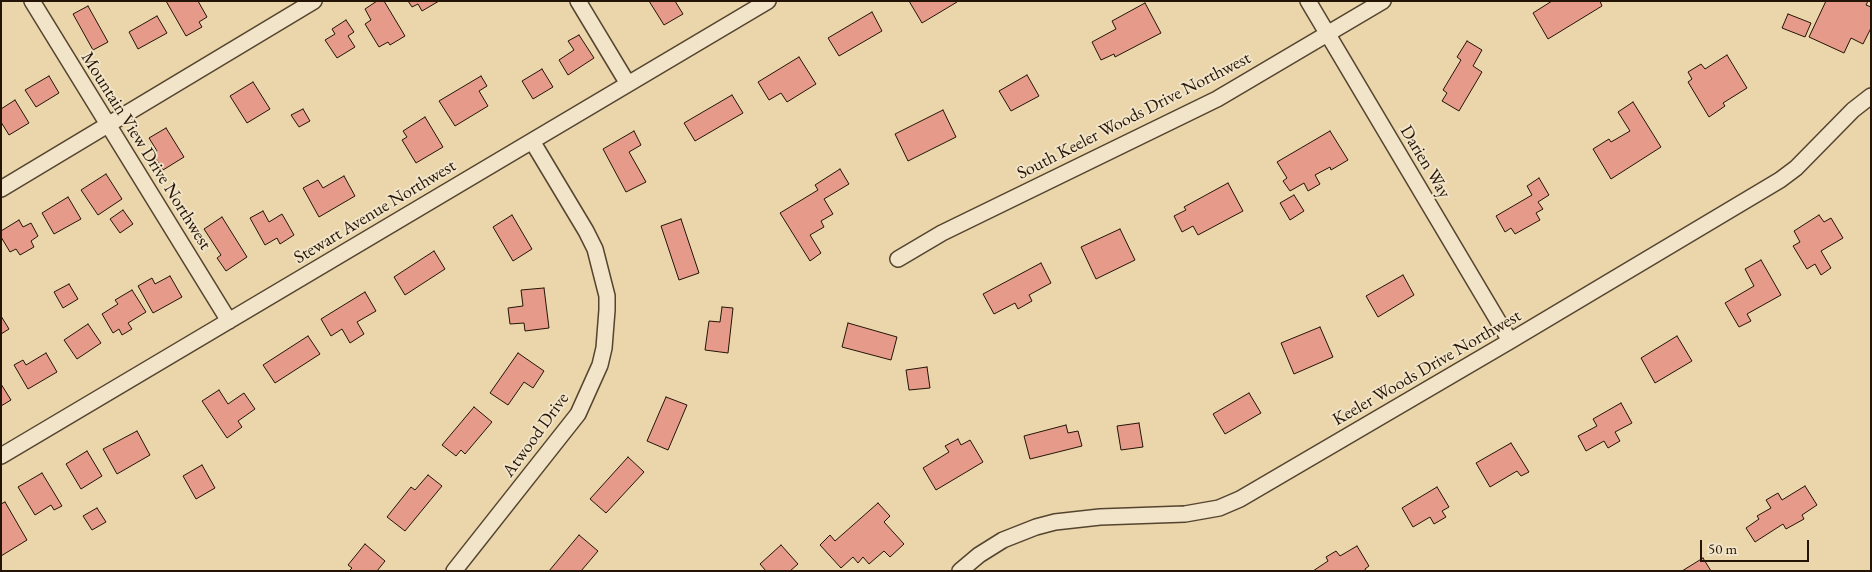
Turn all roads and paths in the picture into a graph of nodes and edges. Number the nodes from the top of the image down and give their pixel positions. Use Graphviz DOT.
graph roads {
  1 [pos="32,1"];
  2 [pos="314,1"];
  3 [pos="578,1"];
  4 [pos="768,1"];
  5 [pos="1308,1"];
  6 [pos="1384,1"];
  7 [pos="1328,34"];
  8 [pos="628,84"];
  9 [pos="1871,96"];
  10 [pos="108,124"];
  11 [pos="532,141"];
  12 [pos="1,189"];
  13 [pos="898,259"];
  14 [pos="229,321"];
  15 [pos="1510,341"];
  16 [pos="1,456"];
  17 [pos="454,571"];
  18 [pos="960,571"];
  1 -- 10 [label="street, Mountain View Drive Northwest"];
  2 -- 10 [label="street"];
  3 -- 8 [label="street"];
  4 -- 8 [label="street, Stewart Avenue Northwest"];
  5 -- 7 [label="street, Darien Way"];
  6 -- 7 [label="street, South Keeler Woods Drive Northwest"];
  7 -- 13 [label="street, South Keeler Woods Drive Northwest"];
  7 -- 15 [label="street, Darien Way"];
  8 -- 11 [label="street, Stewart Avenue Northwest"];
  9 -- 15 [label="street, Keeler Woods Drive Northwest"];
  10 -- 12 [label="street"];
  10 -- 14 [label="street, Mountain View Drive Northwest"];
  11 -- 14 [label="street, Stewart Avenue Northwest"];
  11 -- 17 [label="street, Atwood Drive"];
  14 -- 16 [label="street, Stewart Avenue Northwest"];
  15 -- 18 [label="street, Keeler Woods Drive Northwest"];
}
